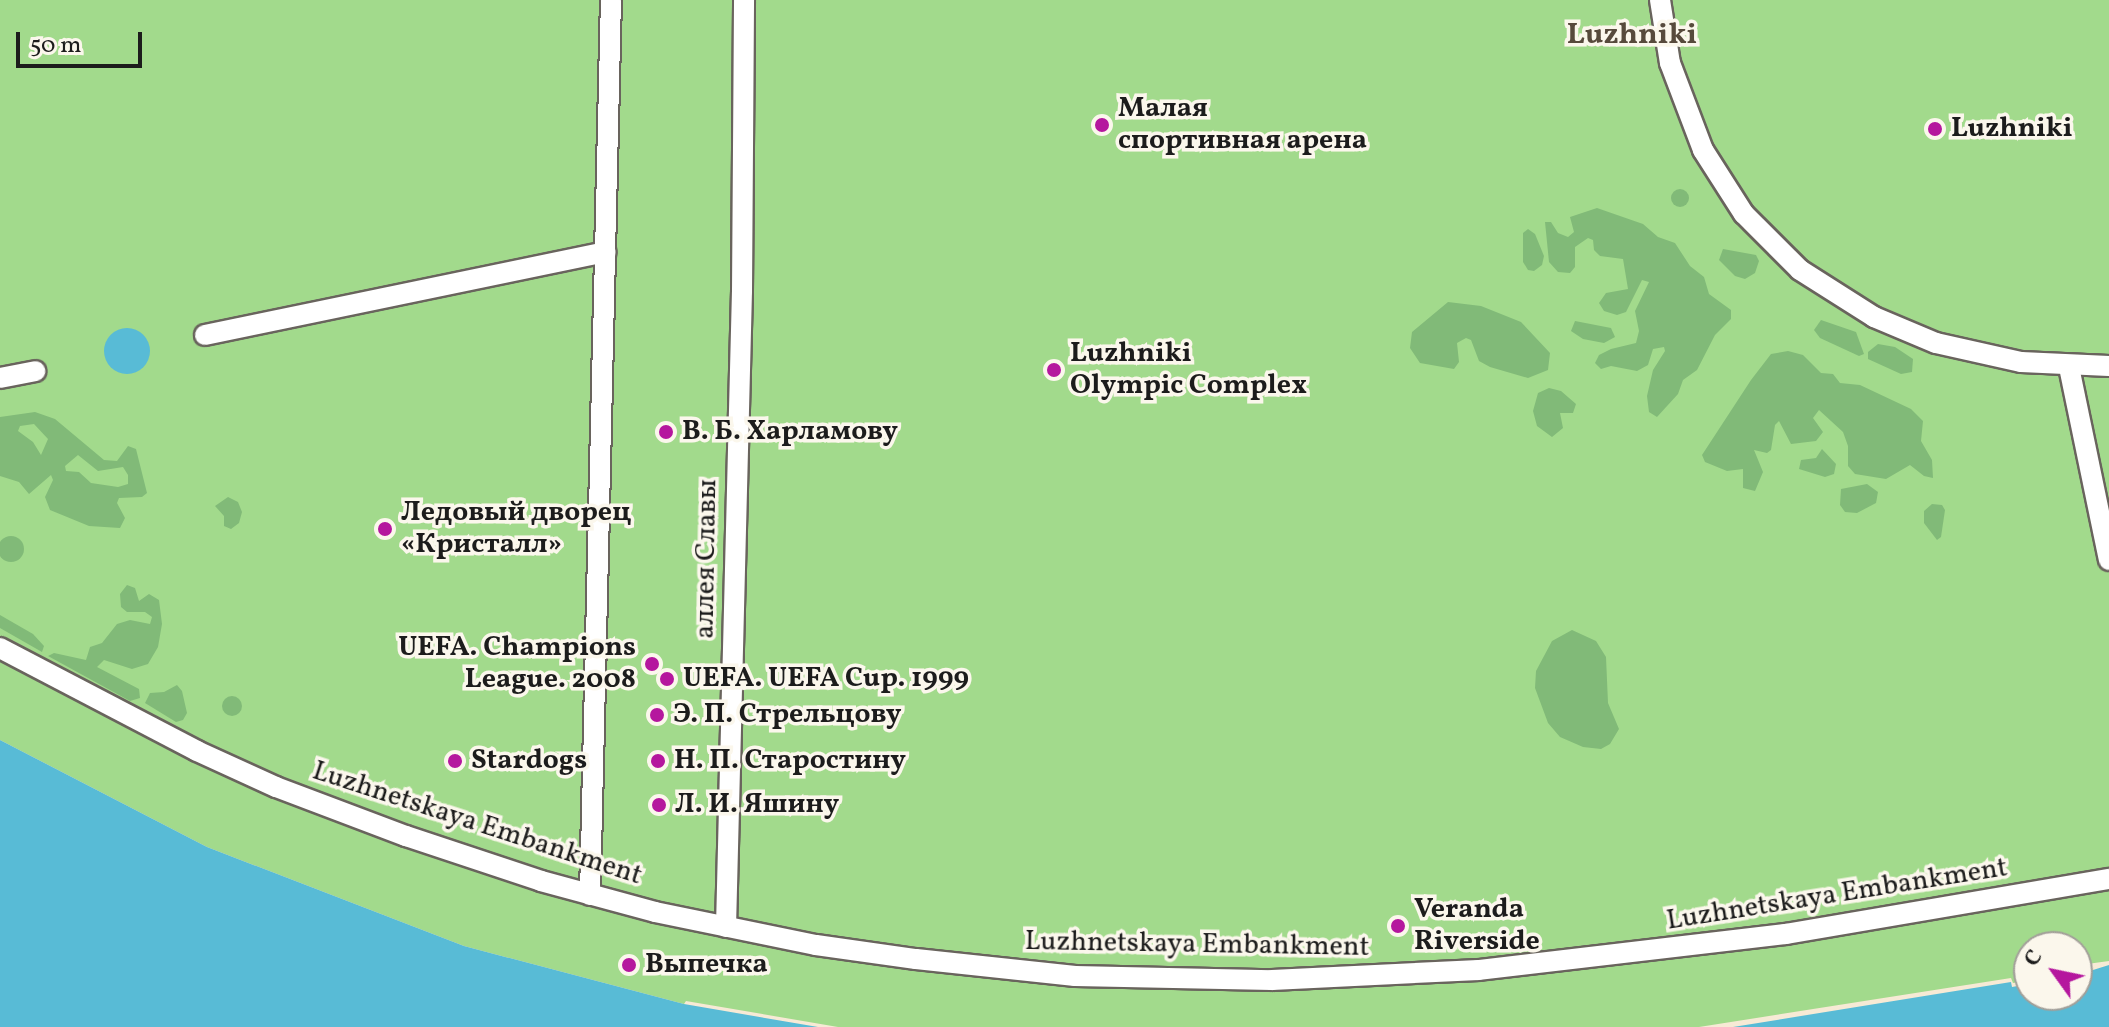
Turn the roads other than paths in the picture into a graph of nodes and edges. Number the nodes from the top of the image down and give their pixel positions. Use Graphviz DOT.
graph roads {
  1 [pos="611,0"];
  2 [pos="744,0"];
  3 [pos="1660,0"];
  4 [pos="605,252"];
  5 [pos="205,335"];
  6 [pos="2109,366"];
  7 [pos="2069,367"];
  8 [pos="35,371"];
  9 [pos="0,378"];
  10 [pos="2109,560"];
  11 [pos="0,648"];
  12 [pos="2109,879"];
  13 [pos="590,895"];
  14 [pos="726,927"];
  1 -- 4 [label="street"];
  2 -- 14 [label="street, аллея Славы"];
  3 -- 7 [label="street"];
  4 -- 5 [label="street"];
  4 -- 13 [label="street"];
  6 -- 7 [label="street"];
  7 -- 10 [label="street"];
  8 -- 9 [label="street"];
  11 -- 13 [label="street, Luzhnetskaya Embankment"];
  12 -- 14 [label="street, Luzhnetskaya Embankment"];
  13 -- 14 [label="street, Luzhnetskaya Embankment"];
}
